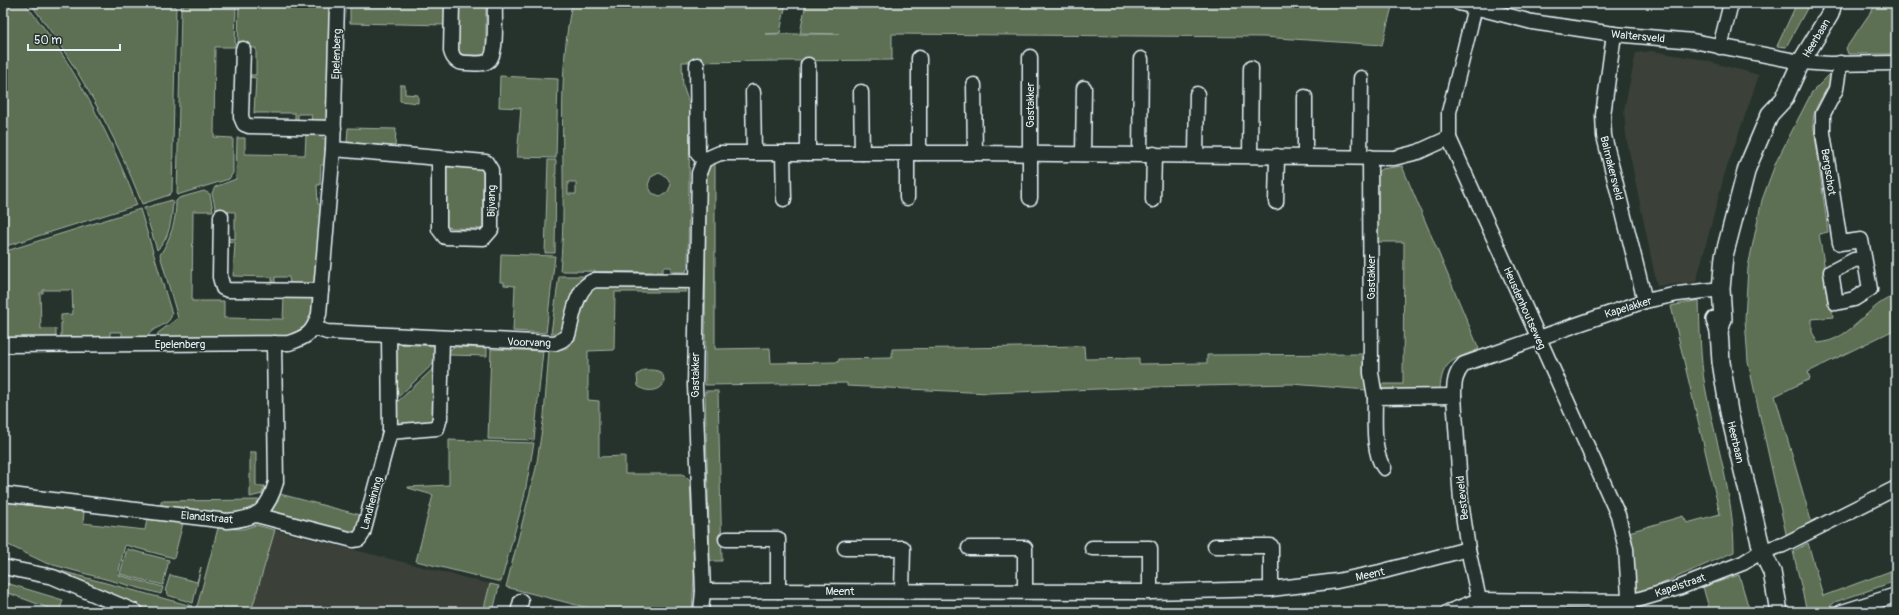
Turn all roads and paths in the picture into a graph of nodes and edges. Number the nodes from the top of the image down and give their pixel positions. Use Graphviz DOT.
graph roads {
  1 [pos="337,3"];
  2 [pos="452,3"];
  3 [pos="494,3"];
  4 [pos="1458,3"];
  5 [pos="1731,3"];
  6 [pos="1844,3"];
  7 [pos="1476,5"];
  8 [pos="1832,8"];
  9 [pos="1614,34"];
  10 [pos="1720,47"];
  11 [pos="243,49"];
  12 [pos="1030,57"];
  13 [pos="919,58"];
  14 [pos="1141,59"];
  15 [pos="1801,62"];
  16 [pos="1840,63"];
  17 [pos="1896,63"];
  18 [pos="697,65"];
  19 [pos="808,65"];
  20 [pos="1251,68"];
  21 [pos="1361,78"];
  22 [pos="974,85"];
  23 [pos="1084,88"];
  24 [pos="753,92"];
  25 [pos="861,92"];
  26 [pos="1197,94"];
  27 [pos="1305,97"];
  28 [pos="334,128"];
  29 [pos="1449,138"];
  30 [pos="333,149"];
  31 [pos="754,153"];
  32 [pos="784,153"];
  33 [pos="808,153"];
  34 [pos="862,153"];
  35 [pos="913,153"];
  36 [pos="975,153"];
  37 [pos="1030,153"];
  38 [pos="1083,154"];
  39 [pos="1147,154"];
  40 [pos="1196,155"];
  41 [pos="1250,156"];
  42 [pos="1276,156"];
  43 [pos="1305,156"];
  44 [pos="1365,157"];
  45 [pos="439,158"];
  46 [pos="704,160"];
  47 [pos="907,198"];
  48 [pos="1030,198"];
  49 [pos="784,199"];
  50 [pos="1153,200"];
  51 [pos="1276,202"];
  52 [pos="221,216"];
  53 [pos="1864,259"];
  54 [pos="696,281"];
  55 [pos="1721,289"];
  56 [pos="321,291"];
  57 [pos="1645,301"];
  58 [pos="314,328"];
  59 [pos="389,336"];
  60 [pos="1538,337"];
  61 [pos="442,338"];
  62 [pos="274,343"];
  63 [pos="3,345"];
  64 [pos="1454,396"];
  65 [pos="1374,397"];
  66 [pos="390,432"];
  67 [pos="1384,468"];
  68 [pos="1896,488"];
  69 [pos="3,494"];
  70 [pos="256,515"];
  71 [pos="726,539"];
  72 [pos="1215,546"];
  73 [pos="845,548"];
  74 [pos="969,548"];
  75 [pos="1092,548"];
  76 [pos="1468,549"];
  77 [pos="1762,551"];
  78 [pos="3,557"];
  79 [pos="3,567"];
  80 [pos="26,570"];
  81 [pos="1271,589"];
  82 [pos="703,591"];
  83 [pos="778,591"];
  84 [pos="902,591"];
  85 [pos="1025,591"];
  86 [pos="1150,592"];
  87 [pos="1896,595"];
  88 [pos="1479,600"];
  89 [pos="1630,607"];
  90 [pos="136,612"];
  91 [pos="701,612"];
  92 [pos="1448,612"];
  93 [pos="1768,612"];
  94 [pos="1779,612"];
  95 [pos="1842,612"];
  1 -- 28 [label="street, Epelenberg"];
  2 -- 3 [label="street"];
  4 -- 7 [label="street, Waltersveld"];
  5 -- 10 [label="street"];
  6 -- 8 [label="street, Heerbaan"];
  7 -- 9 [label="street, Waltersveld"];
  7 -- 29 [label="street, Heusdenhoutseweg"];
  8 -- 15 [label="street, Heerbaan"];
  9 -- 10 [label="street, Waltersveld"];
  9 -- 57 [label="street, Balmakersveld"];
  10 -- 15 [label="street, Waltersveld"];
  11 -- 28 [label="street"];
  12 -- 37 [label="street, Gastakker"];
  13 -- 35 [label="street"];
  14 -- 39 [label="street"];
  15 -- 16 [label="street"];
  15 -- 55 [label="street, Heerbaan"];
  16 -- 17 [label="street"];
  16 -- 53 [label="street, Bergschot"];
  18 -- 46 [label="street"];
  19 -- 33 [label="street"];
  20 -- 41 [label="street"];
  21 -- 44 [label="street, Gastakker"];
  22 -- 36 [label="street"];
  23 -- 38 [label="street"];
  24 -- 31 [label="street"];
  25 -- 34 [label="street"];
  26 -- 40 [label="street"];
  27 -- 43 [label="street"];
  28 -- 30 [label="street, Epelenberg"];
  29 -- 44 [label="street"];
  29 -- 60 [label="street, Heusdenhoutseweg"];
  30 -- 45 [label="street, Bijvang"];
  30 -- 56 [label="street, Epelenberg"];
  31 -- 32 [label="street"];
  31 -- 46 [label="street"];
  32 -- 33 [label="street"];
  32 -- 49 [label="street"];
  33 -- 34 [label="street"];
  34 -- 35 [label="street"];
  35 -- 36 [label="street"];
  35 -- 47 [label="street"];
  36 -- 37 [label="street"];
  37 -- 38 [label="street"];
  37 -- 48 [label="street, Gastakker"];
  38 -- 39 [label="street"];
  39 -- 40 [label="street"];
  39 -- 50 [label="street"];
  40 -- 41 [label="street"];
  41 -- 42 [label="street"];
  42 -- 43 [label="street"];
  42 -- 51 [label="street"];
  43 -- 44 [label="street"];
  44 -- 65 [label="street, Gastakker"];
  45 -- 45 [label="street, Bijvang"];
  46 -- 54 [label="street, Gastakker"];
  52 -- 56 [label="street"];
  54 -- 61 [label="street, Voorvang"];
  54 -- 82 [label="street, Gastakker"];
  55 -- 57 [label="street, Kapelakker"];
  55 -- 77 [label="street, Heerbaan"];
  56 -- 58 [label="street, Epelenberg"];
  57 -- 60 [label="street, Kapelakker"];
  58 -- 59 [label="street, Voorvang"];
  58 -- 62 [label="street, Epelenberg"];
  59 -- 61 [label="street, Voorvang"];
  59 -- 66 [label="street"];
  60 -- 64 [label="street, Besteveld"];
  60 -- 89 [label="street, Heusdenhoutseweg"];
  61 -- 66 [label="street"];
  62 -- 63 [label="street, Epelenberg"];
  62 -- 70 [label="street"];
  64 -- 65 [label="street"];
  64 -- 76 [label="street, Besteveld"];
  65 -- 67 [label="street"];
  66 -- 70 [label="street, Landheining"];
  68 -- 77 [label="street, Kapelstraat"];
  69 -- 70 [label="street, Elandstraat"];
  71 -- 83 [label="street"];
  72 -- 81 [label="street"];
  73 -- 84 [label="street"];
  74 -- 85 [label="street"];
  75 -- 86 [label="street"];
  76 -- 81 [label="street, Meent"];
  76 -- 88 [label="street, Besteveld"];
  77 -- 89 [label="street, Kapelstraat"];
  77 -- 93 [label="street, Heerbaan"];
  77 -- 94 [label="street, Heerbaan"];
  78 -- 80 [label="street"];
  79 -- 80 [label="street"];
  80 -- 90 [label="street"];
  81 -- 86 [label="street, Meent"];
  82 -- 83 [label="street, Meent"];
  82 -- 91 [label="street"];
  83 -- 84 [label="street, Meent"];
  84 -- 85 [label="street, Meent"];
  85 -- 86 [label="street, Meent"];
  87 -- 95 [label="street"];
  88 -- 89 [label="street, Kapelstraat"];
  88 -- 92 [label="street, Kapelstraat"];
}
